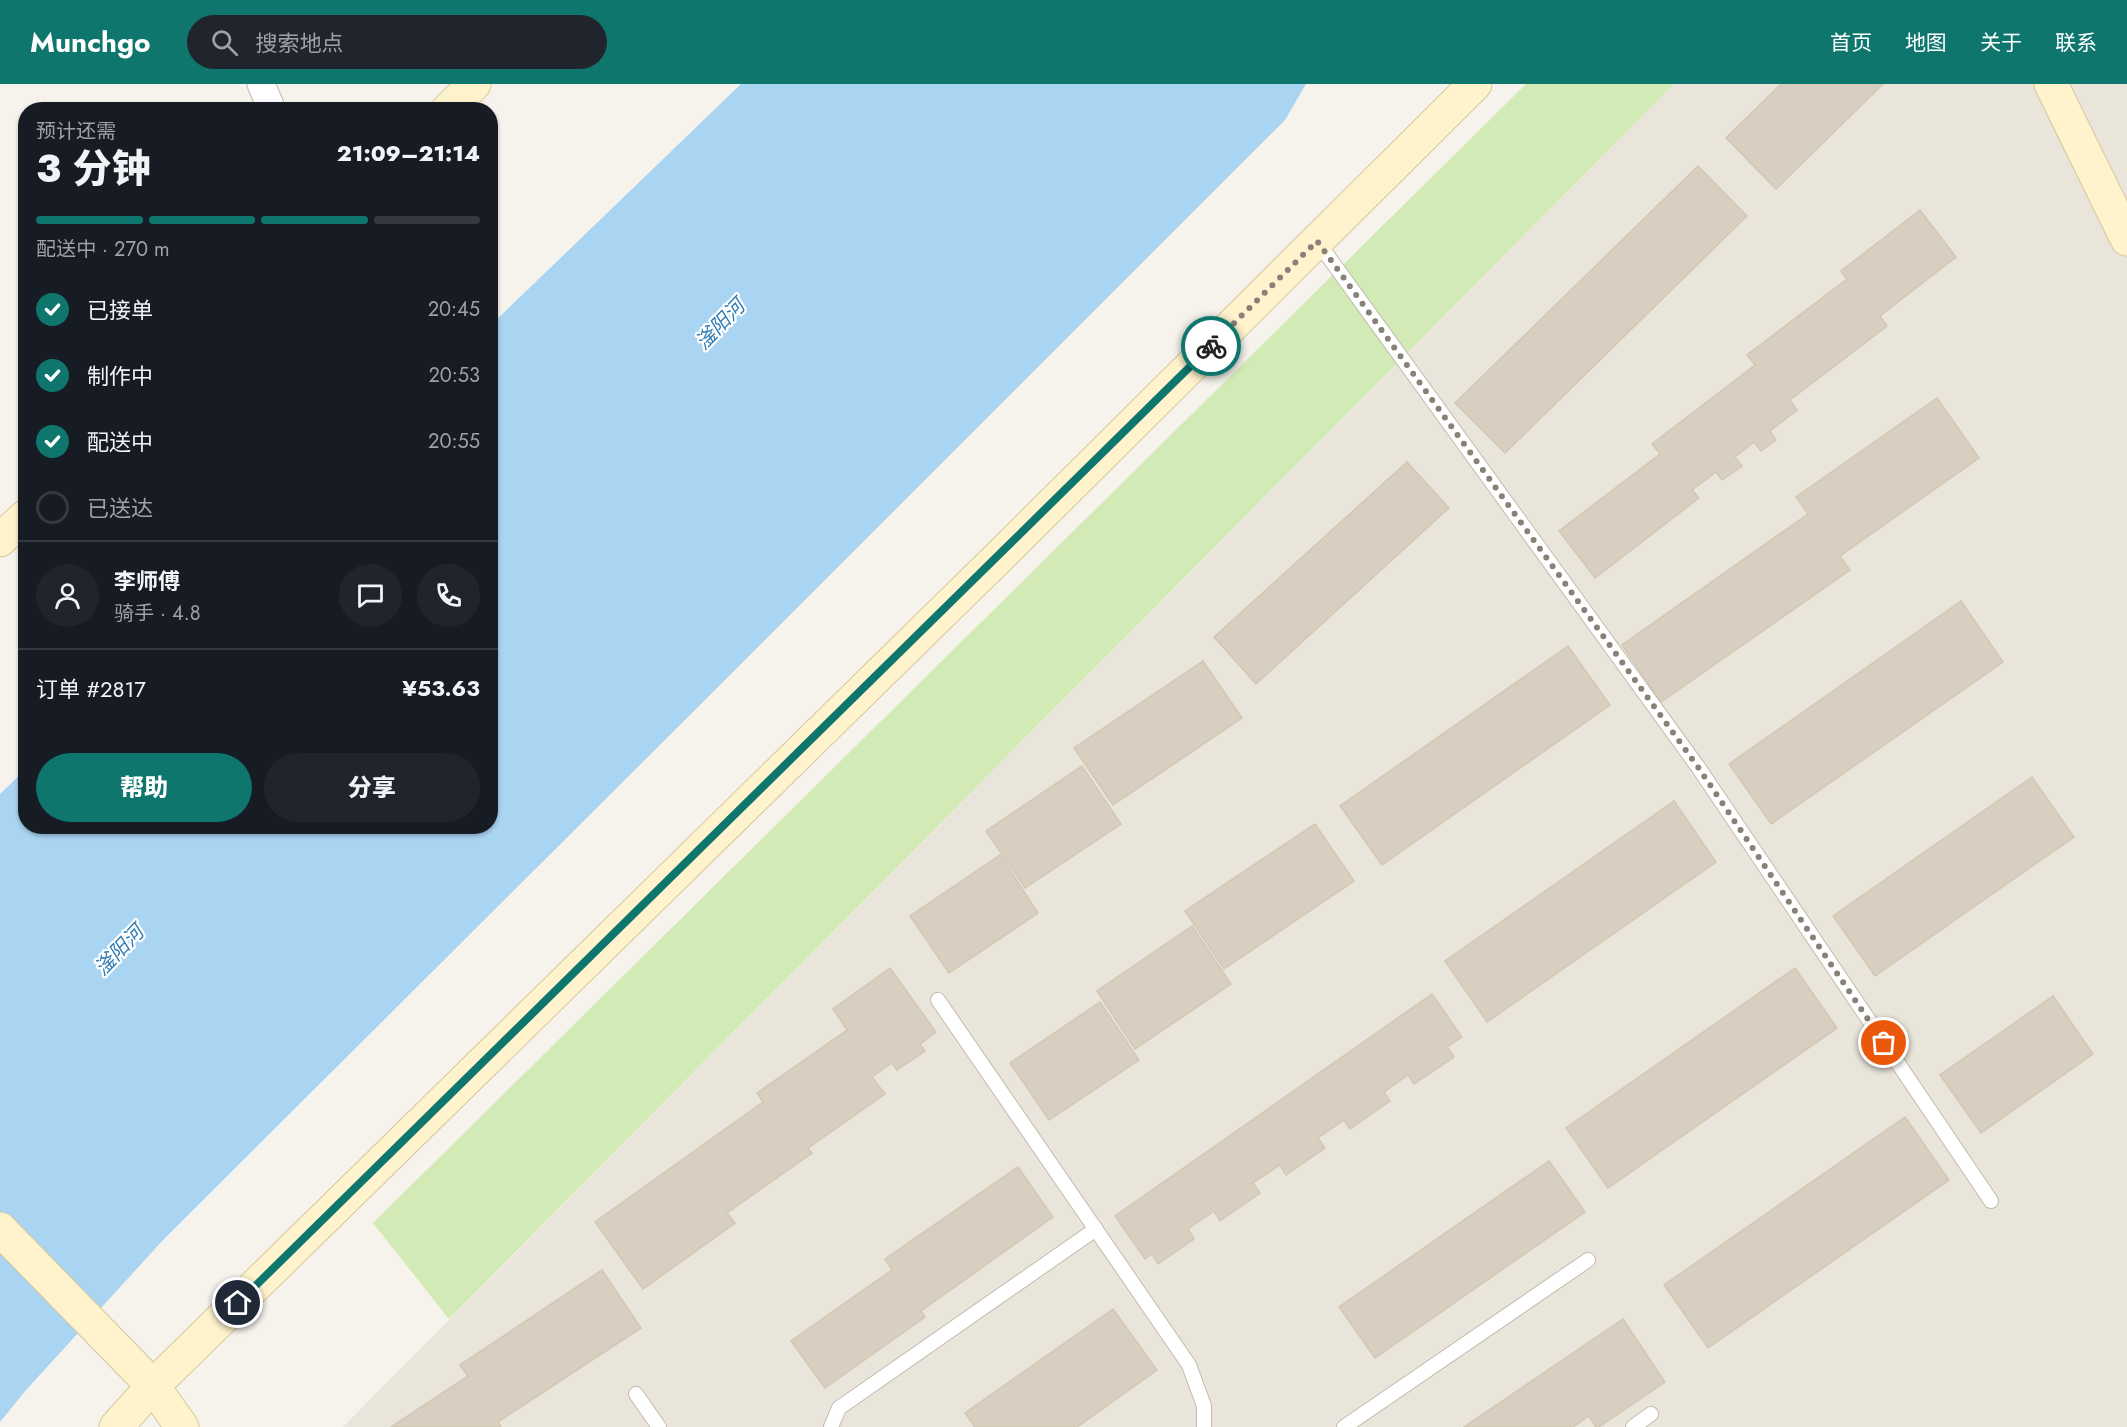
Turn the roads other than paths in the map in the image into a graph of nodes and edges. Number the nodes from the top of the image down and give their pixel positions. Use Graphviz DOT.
graph roads {
  1 [pos="261,84"];
  2 [pos="474,84"];
  3 [pos="1475,84"];
  4 [pos="2051,84"];
  5 [pos="269,102"];
  6 [pos="456,102"];
  7 [pos="2127,239"];
  8 [pos="1317,241"];
  9 [pos="18,523"];
  10 [pos="0,540"];
  11 [pos="938,1000"];
  12 [pos="1991,1201"];
  13 [pos="0,1229"];
  14 [pos="1096,1229"];
  15 [pos="1588,1260"];
  16 [pos="153,1386"];
  17 [pos="636,1394"];
  18 [pos="1652,1414"];
  19 [pos="116,1427"];
  20 [pos="182,1427"];
  21 [pos="659,1427"];
  22 [pos="831,1427"];
  23 [pos="1204,1427"];
  24 [pos="1344,1427"];
  25 [pos="1633,1427"];
  1 -- 5 [label="street"];
  2 -- 6 [label="street"];
  3 -- 8 [label="street"];
  4 -- 7 [label="street"];
  8 -- 12 [label="lane"];
  8 -- 16 [label="street"];
  9 -- 10 [label="street"];
  11 -- 14 [label="lane"];
  13 -- 16 [label="street"];
  14 -- 22 [label="lane"];
  14 -- 23 [label="lane"];
  15 -- 24 [label="lane"];
  16 -- 19 [label="street"];
  16 -- 20 [label="street"];
  17 -- 21 [label="lane"];
  18 -- 25 [label="lane"];
}
